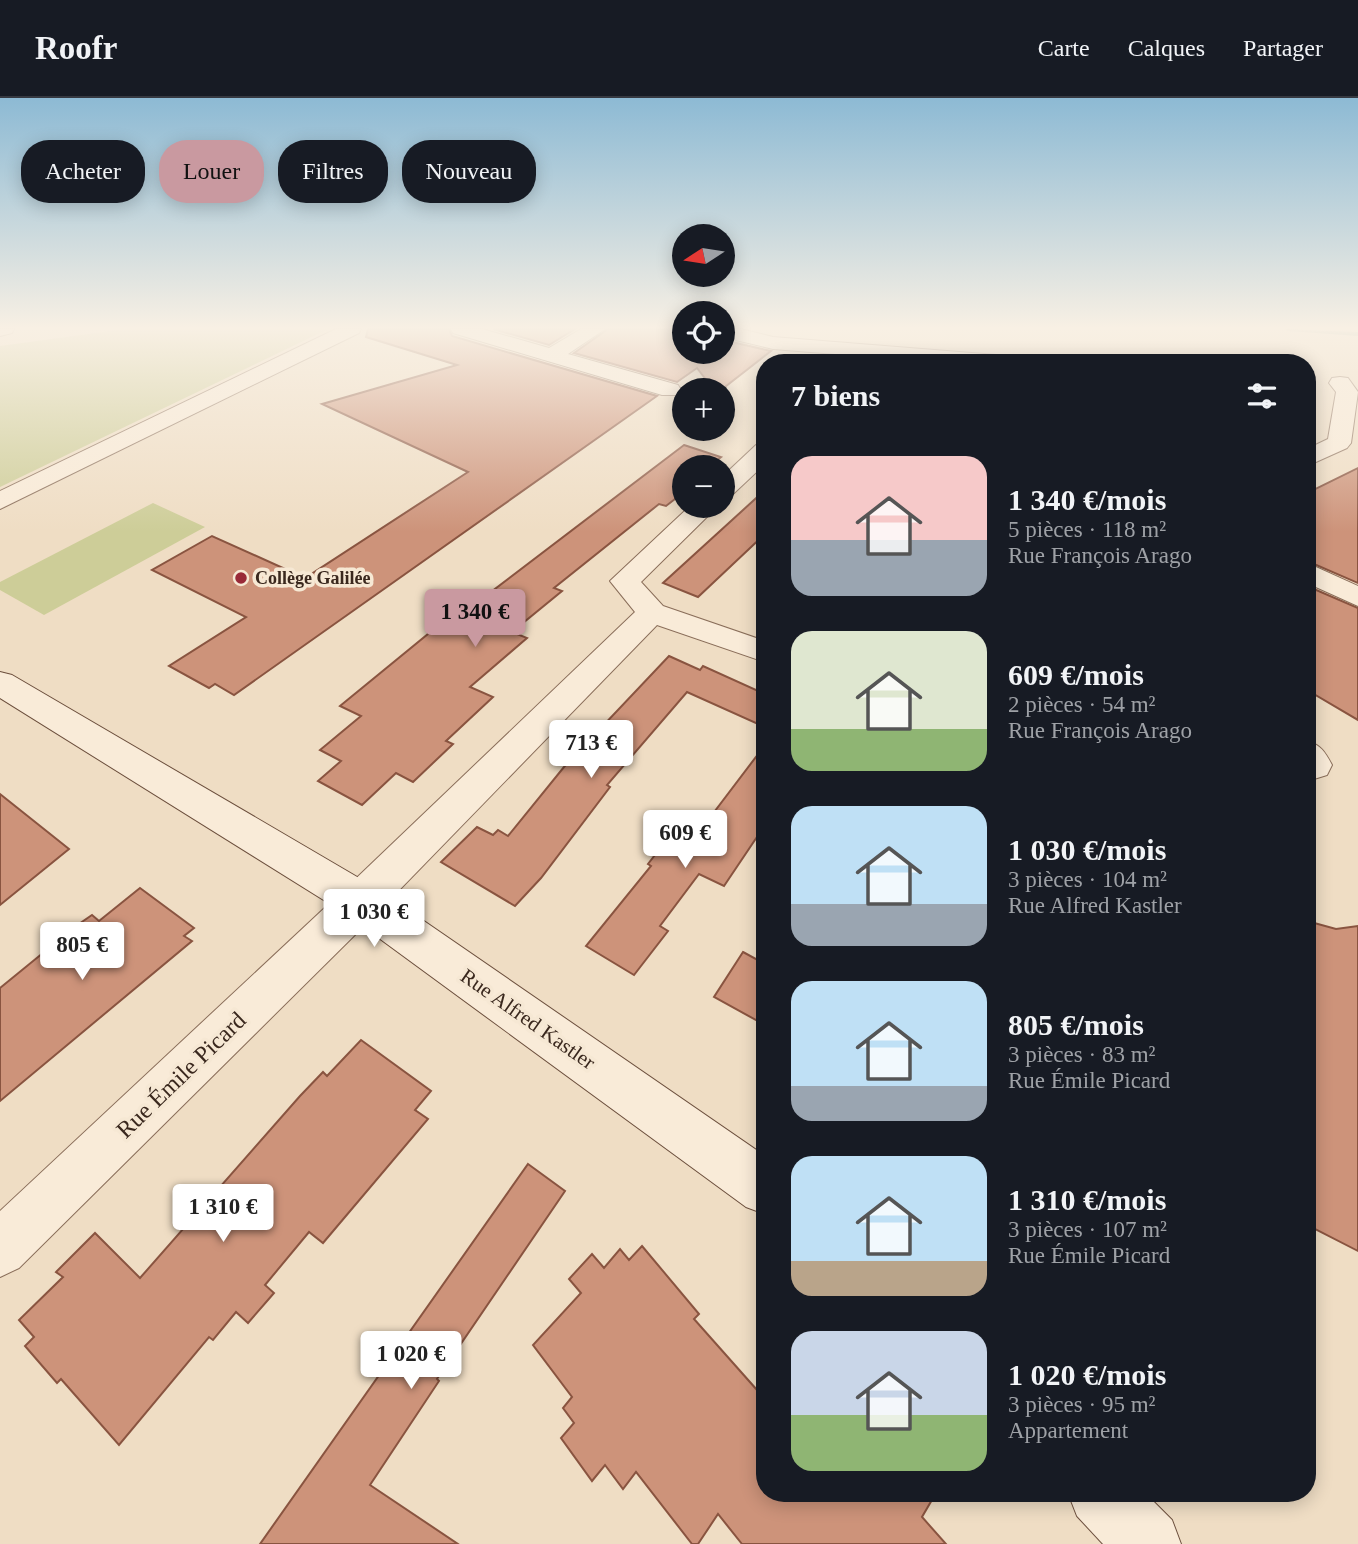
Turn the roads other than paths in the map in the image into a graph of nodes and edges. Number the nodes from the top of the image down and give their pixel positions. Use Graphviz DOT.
graph roads {
  1 [pos="214,396"];
  2 [pos="1347,396"];
  3 [pos="1348,446"];
  4 [pos="1316,456"];
  5 [pos="756,458"];
  6 [pos="735,478"];
  7 [pos="0,501"];
  8 [pos="692,518"];
  9 [pos="1316,576"];
  10 [pos="1358,597"];
  11 [pos="652,613"];
  12 [pos="756,649"];
  13 [pos="0,683"];
  14 [pos="361,901"];
  15 [pos="756,1182"];
  16 [pos="0,1249"];
  17 [pos="1108,1502"];
  18 [pos="1148,1544"];
  1 -- 7 [label="street"];
  2 -- 3 [label="street"];
  3 -- 4 [label="street"];
  5 -- 6 [label="street"];
  8 -- 11 [label="street"];
  9 -- 10 [label="street"];
  11 -- 12 [label="street"];
  11 -- 14 [label="street, Rue Émile Picard"];
  13 -- 14 [label="street, Rue Alfred Kastler"];
  14 -- 15 [label="street, Rue Alfred Kastler"];
  14 -- 16 [label="street, Rue Émile Picard"];
  17 -- 18 [label="street"];
}
